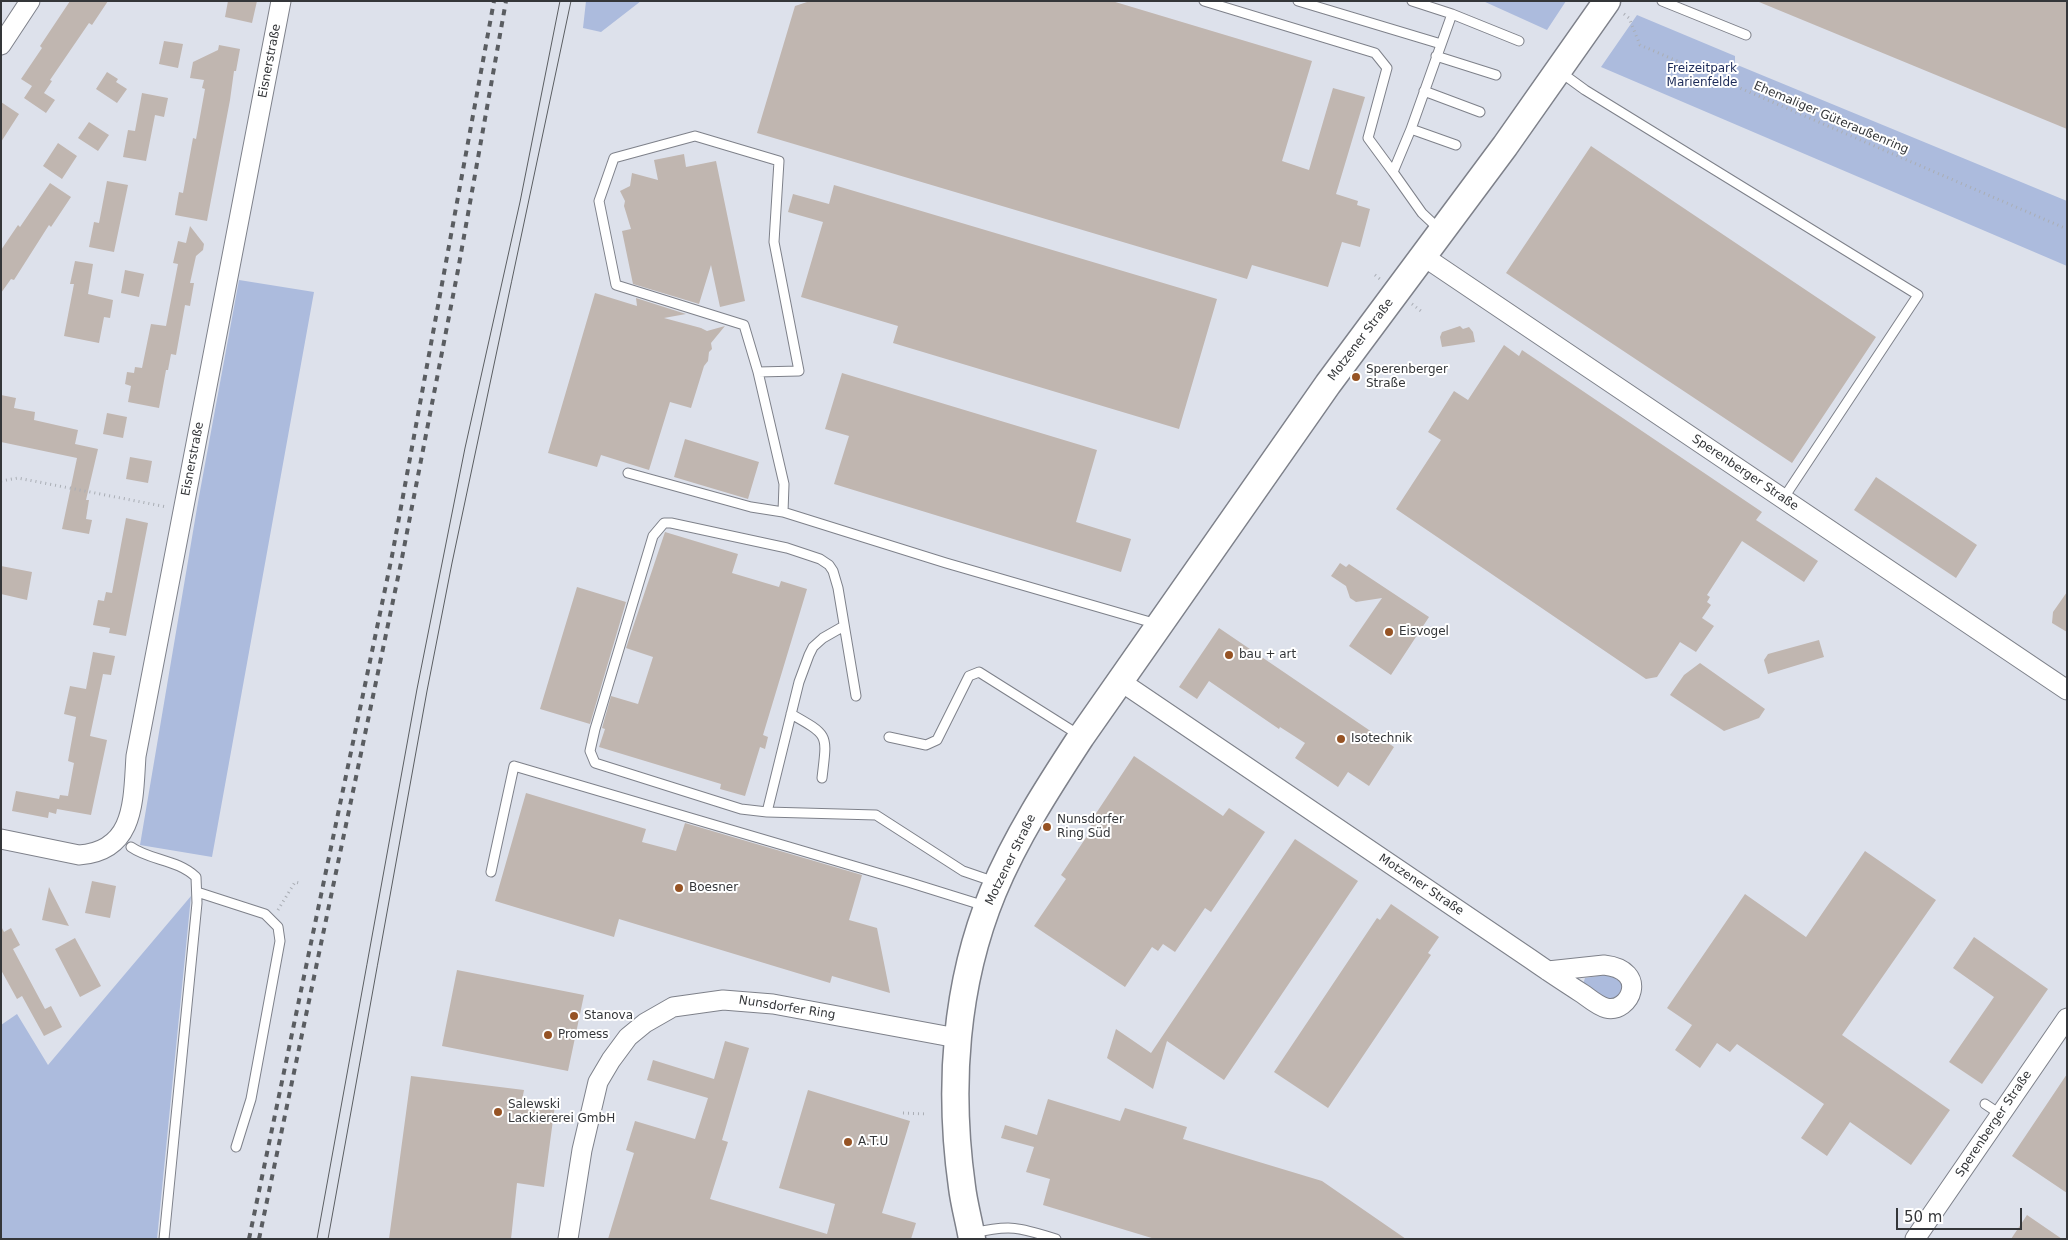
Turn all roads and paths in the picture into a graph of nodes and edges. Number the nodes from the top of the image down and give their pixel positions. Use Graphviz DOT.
graph roads {
  1 [pos="30,1"];
  2 [pos="281,1"];
  3 [pos="1204,1"];
  4 [pos="1298,1"];
  5 [pos="1412,1"];
  6 [pos="1662,1"];
  7 [pos="1607,2"];
  8 [pos="1452,14"];
  9 [pos="1746,36"];
  10 [pos="1519,41"];
  11 [pos="1440,44"];
  12 [pos="1,45"];
  13 [pos="1436,56"];
  14 [pos="1558,71"];
  15 [pos="1496,75"];
  16 [pos="1424,92"];
  17 [pos="1480,112"];
  18 [pos="1411,129"];
  19 [pos="1456,146"];
  20 [pos="1393,172"];
  21 [pos="2067,229"];
  22 [pos="1442,231"];
  23 [pos="1423,256"];
  24 [pos="758,372"];
  25 [pos="628,473"];
  26 [pos="1,481"];
  27 [pos="1783,499"];
  28 [pos="182,510"];
  29 [pos="783,512"];
  30 [pos="1159,624"];
  31 [pos="844,626"];
  32 [pos="1120,682"];
  33 [pos="2067,690"];
  34 [pos="856,696"];
  35 [pos="791,714"];
  36 [pos="889,737"];
  37 [pos="1081,737"];
  38 [pos="822,778"];
  39 [pos="767,812"];
  40 [pos="1,839"];
  41 [pos="131,847"];
  42 [pos="490,872"];
  43 [pos="299,883"];
  44 [pos="997,883"];
  45 [pos="197,892"];
  46 [pos="988,907"];
  47 [pos="271,920"];
  48 [pos="1548,971"];
  49 [pos="2067,1018"];
  50 [pos="957,1038"];
  51 [pos="904,1113"];
  52 [pos="927,1114"];
  53 [pos="236,1147"];
  54 [pos="972,1236"];
  55 [pos="1920,1236"];
  56 [pos="164,1239"];
  57 [pos="568,1239"];
  58 [pos="1056,1239"];
  1 -- 12 [label="street"];
  2 -- 28 [label="street, Eisnerstraße"];
  3 -- 20 [label="lane"];
  4 -- 11 [label="lane"];
  5 -- 8 [label="lane"];
  6 -- 9 [label="lane"];
  7 -- 14 [label="street, Motzener Straße"];
  7 -- 21 [label="path, Ehemaliger Güteraußenring"];
  8 -- 10 [label="lane"];
  8 -- 11 [label="lane"];
  11 -- 13 [label="lane"];
  13 -- 15 [label="lane"];
  13 -- 16 [label="lane"];
  14 -- 22 [label="street, Motzener Straße"];
  14 -- 27 [label="lane"];
  16 -- 17 [label="lane"];
  16 -- 18 [label="lane"];
  18 -- 19 [label="lane"];
  18 -- 20 [label="lane"];
  20 -- 22 [label="lane"];
  22 -- 23 [label="street, Motzener Straße"];
  23 -- 27 [label="street, Sperenberger Straße"];
  23 -- 30 [label="street, Motzener Straße"];
  24 -- 24 [label="lane"];
  24 -- 29 [label="lane"];
  25 -- 29 [label="lane"];
  26 -- 28 [label="path"];
  27 -- 33 [label="street, Sperenberger Straße"];
  28 -- 40 [label="street, Eisnerstraße"];
  29 -- 30 [label="lane"];
  30 -- 32 [label="street, Motzener Straße"];
  31 -- 34 [label="lane"];
  31 -- 35 [label="lane"];
  31 -- 39 [label="lane"];
  32 -- 37 [label="street, Motzener Straße"];
  32 -- 48 [label="street, Motzener Straße"];
  35 -- 38 [label="lane"];
  35 -- 39 [label="lane"];
  36 -- 37 [label="lane"];
  37 -- 44 [label="street, Motzener Straße"];
  39 -- 44 [label="lane"];
  41 -- 45 [label="lane"];
  42 -- 46 [label="lane"];
  43 -- 47 [label="path"];
  44 -- 46 [label="street, Motzener Straße"];
  45 -- 47 [label="lane"];
  45 -- 56 [label="lane"];
  46 -- 50 [label="street, Motzener Straße"];
  47 -- 53 [label="lane"];
  49 -- 55 [label="street, Sperenberger Straße"];
  50 -- 54 [label="street, Motzener Straße"];
  50 -- 57 [label="street, Nunsdorfer Ring"];
  51 -- 52 [label="path"];
  54 -- 58 [label="lane"];
}
